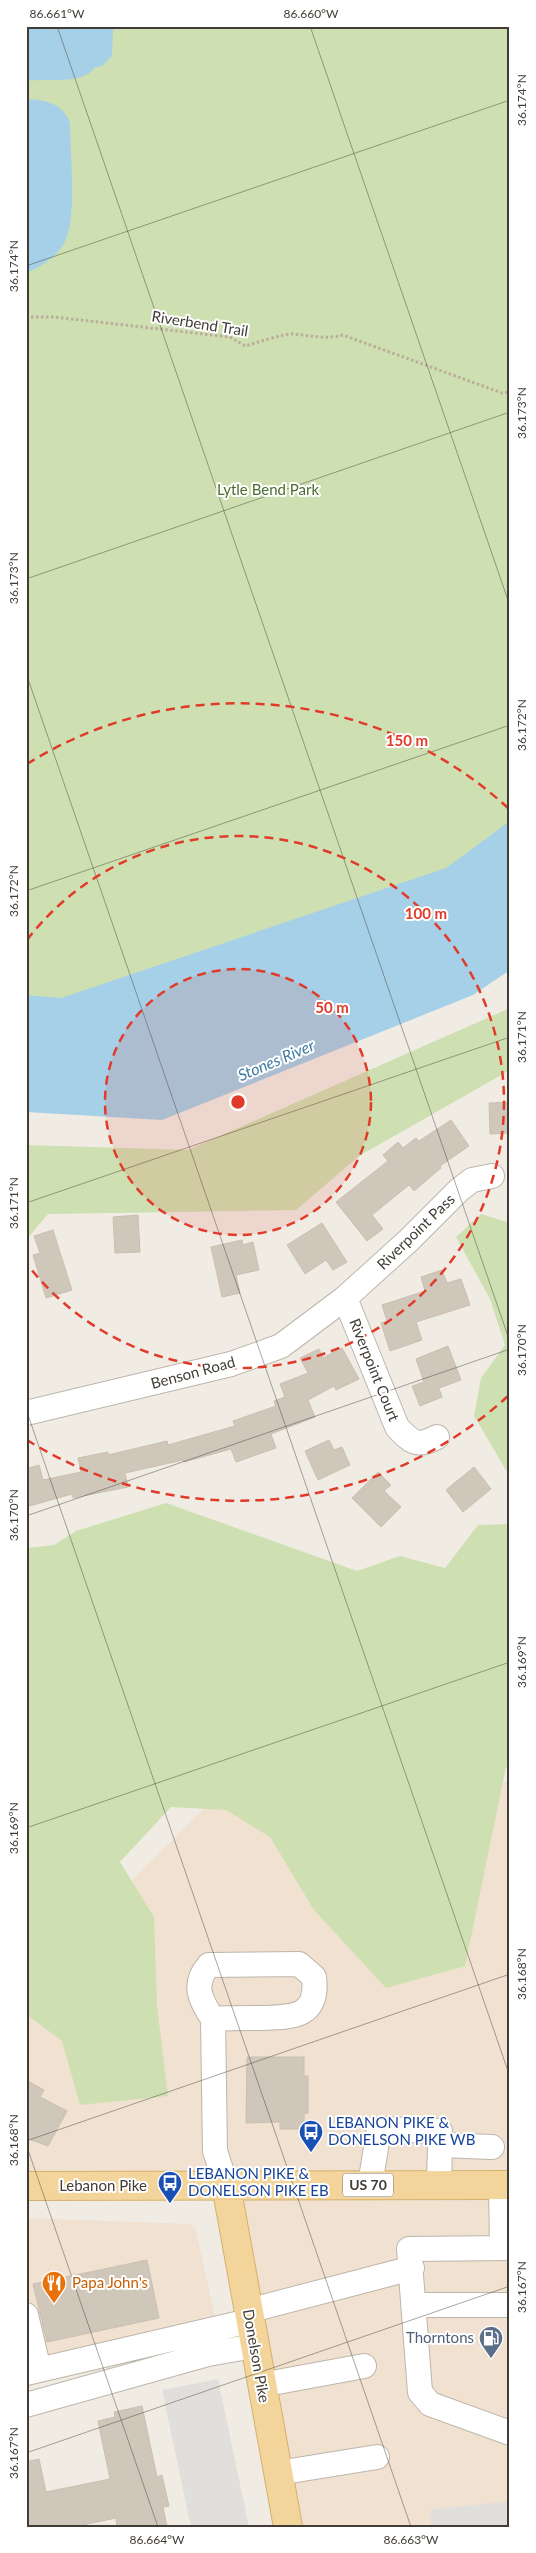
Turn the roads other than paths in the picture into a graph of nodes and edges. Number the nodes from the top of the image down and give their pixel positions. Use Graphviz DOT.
graph roads {
  1 [pos="492,1176"];
  2 [pos="345,1298"];
  3 [pos="26,1413"];
  4 [pos="436,1437"];
  5 [pos="213,2019"];
  6 [pos="440,2146"];
  7 [pos="492,2147"];
  8 [pos="226,2185"];
  9 [pos="370,2185"];
  10 [pos="439,2185"];
  11 [pos="505,2185"];
  12 [pos="26,2186"];
  13 [pos="506,2248"];
  14 [pos="412,2268"];
  15 [pos="414,2305"];
  16 [pos="510,2305"];
  17 [pos="26,2314"];
  18 [pos="250,2326"];
  19 [pos="364,2366"];
  20 [pos="33,2372"];
  21 [pos="261,2385"];
  22 [pos="26,2405"];
  23 [pos="510,2433"];
  24 [pos="377,2457"];
  25 [pos="278,2473"];
  26 [pos="288,2527"];
  1 -- 2 [label="street, Riverpoint Pass"];
  2 -- 3 [label="street, Benson Road"];
  2 -- 4 [label="street, Riverpoint Court"];
  5 -- 5 [label="street"];
  5 -- 8 [label="street"];
  6 -- 7 [label="street"];
  6 -- 9 [label="street"];
  6 -- 10 [label="street"];
  8 -- 9 [label="main road, Lebanon Pike / US 70"];
  8 -- 12 [label="main road, Lebanon Pike / US 70"];
  8 -- 18 [label="main road, Donelson Pike"];
  9 -- 10 [label="main road, Lebanon Pike / US 70"];
  10 -- 11 [label="main road, Lebanon Pike / US 70"];
  11 -- 13 [label="street"];
  13 -- 14 [label="street"];
  14 -- 15 [label="street"];
  14 -- 18 [label="street"];
  15 -- 16 [label="street"];
  15 -- 23 [label="street"];
  17 -- 20 [label="street"];
  18 -- 20 [label="street"];
  18 -- 21 [label="main road, Donelson Pike"];
  18 -- 22 [label="street"];
  19 -- 21 [label="street"];
  21 -- 25 [label="main road, Donelson Pike"];
  24 -- 25 [label="street"];
  25 -- 26 [label="main road, Donelson Pike"];
}
